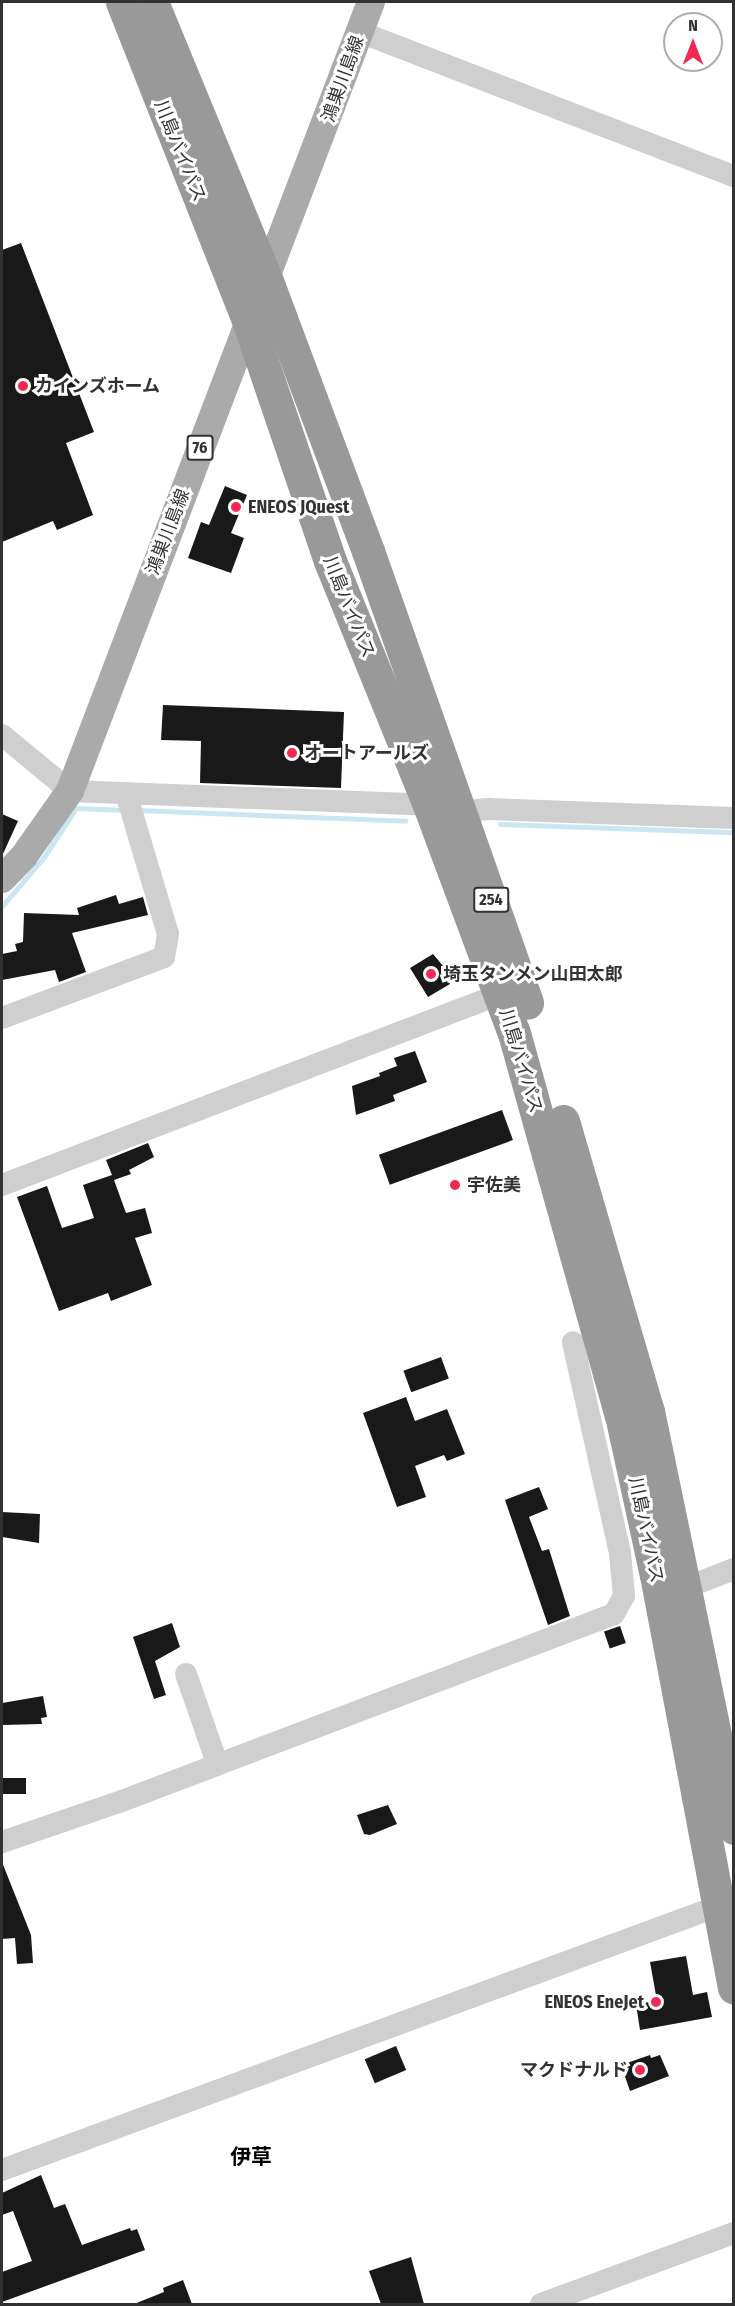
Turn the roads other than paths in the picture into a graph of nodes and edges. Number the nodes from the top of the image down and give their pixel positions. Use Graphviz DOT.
graph roads {
  1 [pos="122,2"];
  2 [pos="152,2"];
  3 [pos="371,2"];
  4 [pos="360,32"];
  5 [pos="734,176"];
  6 [pos="267,281"];
  7 [pos="249,323"];
  8 [pos="2,735"];
  9 [pos="70,791"];
  10 [pos="126,793"];
  11 [pos="444,808"];
  12 [pos="734,818"];
  13 [pos="2,879"];
  14 [pos="500,994"];
  15 [pos="2,1018"];
  16 [pos="2,1185"];
  17 [pos="573,1342"];
  18 [pos="734,1569"];
  19 [pos="685,1588"];
  20 [pos="186,1674"];
  21 [pos="217,1763"];
  22 [pos="734,1828"];
  23 [pos="2,1842"];
  24 [pos="726,1903"];
  25 [pos="734,1988"];
  26 [pos="2,2170"];
  27 [pos="734,2233"];
  28 [pos="541,2304"];
  1 -- 7 [label="highway, 川島バイパス / 254"];
  2 -- 6 [label="highway, 川島バイパス / 254"];
  3 -- 4 [label="main road, 鴻巣川島線 / 76"];
  4 -- 5 [label="street"];
  4 -- 6 [label="main road, 鴻巣川島線 / 76"];
  6 -- 7 [label="main road, 鴻巣川島線 / 76"];
  6 -- 11 [label="highway, 川島バイパス / 254"];
  7 -- 9 [label="main road, 鴻巣川島線 / 76"];
  7 -- 11 [label="highway, 川島バイパス / 254"];
  8 -- 9 [label="street"];
  9 -- 10 [label="street"];
  9 -- 13 [label="main road, 鴻巣川島線 / 76"];
  10 -- 11 [label="street"];
  10 -- 15 [label="street"];
  11 -- 12 [label="street"];
  11 -- 14 [label="highway, 川島バイパス / 254"];
  11 -- 19 [label="highway, 川島バイパス / 254"];
  14 -- 16 [label="street"];
  14 -- 24 [label="highway, 川島バイパス / 254"];
  17 -- 21 [label="street"];
  18 -- 19 [label="street"];
  19 -- 22 [label="highway, 川島バイパス / 254"];
  20 -- 21 [label="street"];
  21 -- 23 [label="street"];
  24 -- 25 [label="highway, 川島バイパス / 254"];
  24 -- 26 [label="street"];
  27 -- 28 [label="street"];
}
